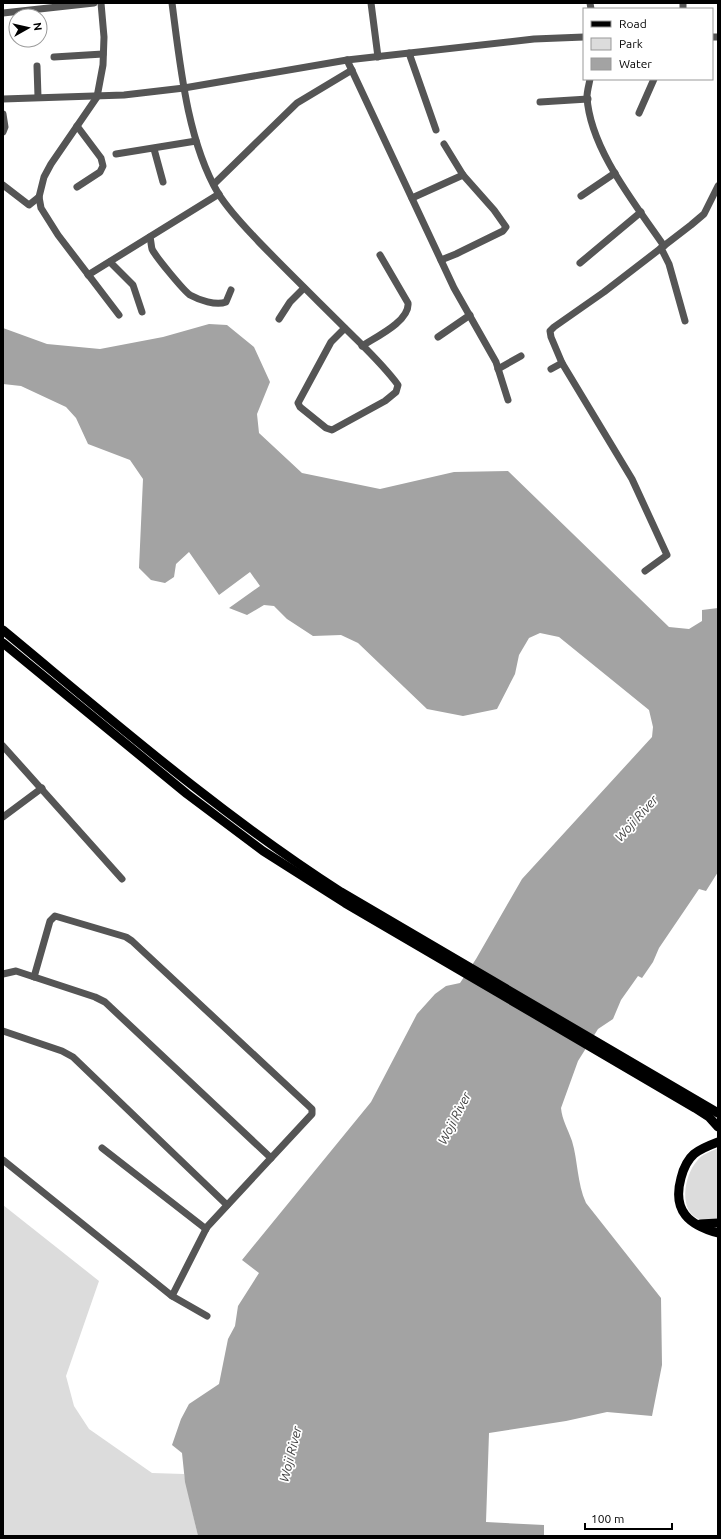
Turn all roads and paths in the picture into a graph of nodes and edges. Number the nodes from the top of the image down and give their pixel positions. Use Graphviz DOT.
graph roads {
  1 [pos="94,3"];
  2 [pos="101,3"];
  3 [pos="172,3"];
  4 [pos="371,3"];
  5 [pos="3,13"];
  6 [pos="583,37"];
  7 [pos="409,53"];
  8 [pos="103,54"];
  9 [pos="54,57"];
  10 [pos="378,57"];
  11 [pos="347,60"];
  12 [pos="37,66"];
  13 [pos="352,70"];
  14 [pos="590,80"];
  15 [pos="654,80"];
  16 [pos="184,88"];
  17 [pos="38,97"];
  18 [pos="96,97"];
  19 [pos="3,99"];
  20 [pos="588,99"];
  21 [pos="540,102"];
  22 [pos="639,112"];
  23 [pos="3,114"];
  24 [pos="77,126"];
  25 [pos="436,130"];
  26 [pos="3,132"];
  27 [pos="196,141"];
  28 [pos="444,144"];
  29 [pos="154,149"];
  30 [pos="116,154"];
  31 [pos="615,173"];
  32 [pos="463,175"];
  33 [pos="163,182"];
  34 [pos="214,184"];
  35 [pos="3,185"];
  36 [pos="718,186"];
  37 [pos="77,187"];
  38 [pos="219,194"];
  39 [pos="582,196"];
  40 [pos="39,198"];
  41 [pos="412,198"];
  42 [pos="641,212"];
  43 [pos="150,237"];
  44 [pos="663,247"];
  45 [pos="380,255"];
  46 [pos="441,260"];
  47 [pos="110,262"];
  48 [pos="580,263"];
  49 [pos="88,275"];
  50 [pos="304,288"];
  51 [pos="231,290"];
  52 [pos="142,312"];
  53 [pos="119,315"];
  54 [pos="470,316"];
  55 [pos="279,319"];
  56 [pos="685,321"];
  57 [pos="345,328"];
  58 [pos="438,337"];
  59 [pos="362,346"];
  60 [pos="521,356"];
  61 [pos="562,363"];
  62 [pos="551,369"];
  63 [pos="498,370"];
  64 [pos="508,400"];
  65 [pos="646,571"];
  66 [pos="3,630"];
  67 [pos="3,643"];
  68 [pos="3,746"];
  69 [pos="42,788"];
  70 [pos="3,817"];
  71 [pos="122,879"];
  72 [pos="453,961"];
  73 [pos="3,974"];
  74 [pos="34,977"];
  75 [pos="3,1031"];
  76 [pos="633,1067"];
  77 [pos="717,1111"];
  78 [pos="718,1127"];
  79 [pos="718,1142"];
  80 [pos="102,1148"];
  81 [pos="271,1158"];
  82 [pos="3,1160"];
  83 [pos="227,1205"];
  84 [pos="692,1222"];
  85 [pos="718,1224"];
  86 [pos="206,1229"];
  87 [pos="718,1233"];
  88 [pos="172,1296"];
  89 [pos="207,1316"];
  1 -- 5 [label="street"];
  2 -- 8 [label="street"];
  3 -- 16 [label="street"];
  4 -- 10 [label="street"];
  6 -- 7 [label="street"];
  7 -- 10 [label="street"];
  7 -- 25 [label="street"];
  8 -- 9 [label="street"];
  8 -- 18 [label="street"];
  10 -- 11 [label="street"];
  11 -- 13 [label="street"];
  11 -- 16 [label="street"];
  12 -- 17 [label="street"];
  13 -- 34 [label="street"];
  13 -- 41 [label="street"];
  14 -- 20 [label="street"];
  15 -- 22 [label="street"];
  16 -- 18 [label="street"];
  16 -- 27 [label="street"];
  17 -- 18 [label="street"];
  17 -- 19 [label="street"];
  18 -- 24 [label="street"];
  20 -- 21 [label="street"];
  20 -- 31 [label="street"];
  23 -- 26 [label="street"];
  24 -- 37 [label="street"];
  24 -- 40 [label="street"];
  27 -- 29 [label="street"];
  27 -- 34 [label="street"];
  28 -- 32 [label="street"];
  29 -- 30 [label="street"];
  29 -- 33 [label="street"];
  31 -- 39 [label="street"];
  31 -- 42 [label="street"];
  32 -- 41 [label="street"];
  32 -- 46 [label="street"];
  34 -- 38 [label="street"];
  35 -- 40 [label="street"];
  36 -- 44 [label="street"];
  38 -- 43 [label="street"];
  38 -- 50 [label="street"];
  40 -- 49 [label="street"];
  41 -- 46 [label="street"];
  42 -- 44 [label="street"];
  42 -- 48 [label="street"];
  43 -- 47 [label="street"];
  43 -- 51 [label="street"];
  44 -- 56 [label="street"];
  44 -- 61 [label="street"];
  45 -- 59 [label="street"];
  46 -- 54 [label="street"];
  47 -- 49 [label="street"];
  47 -- 52 [label="street"];
  49 -- 53 [label="street"];
  50 -- 55 [label="street"];
  50 -- 57 [label="street"];
  54 -- 58 [label="street"];
  54 -- 63 [label="street"];
  57 -- 59 [label="street"];
  57 -- 59 [label="street"];
  60 -- 63 [label="street"];
  61 -- 62 [label="street"];
  61 -- 65 [label="street"];
  63 -- 64 [label="street"];
  66 -- 72 [label="main road"];
  67 -- 72 [label="main road"];
  68 -- 69 [label="street"];
  69 -- 70 [label="street"];
  69 -- 71 [label="street"];
  72 -- 76 [label="main road"];
  73 -- 74 [label="street"];
  74 -- 81 [label="street"];
  74 -- 81 [label="street"];
  75 -- 83 [label="street"];
  76 -- 77 [label="main road"];
  76 -- 78 [label="main road"];
  79 -- 84 [label="main road"];
  80 -- 86 [label="street"];
  81 -- 83 [label="street"];
  82 -- 88 [label="street"];
  83 -- 86 [label="street"];
  84 -- 85 [label="main road"];
  84 -- 87 [label="main road"];
  86 -- 88 [label="street"];
  88 -- 89 [label="street"];
}
